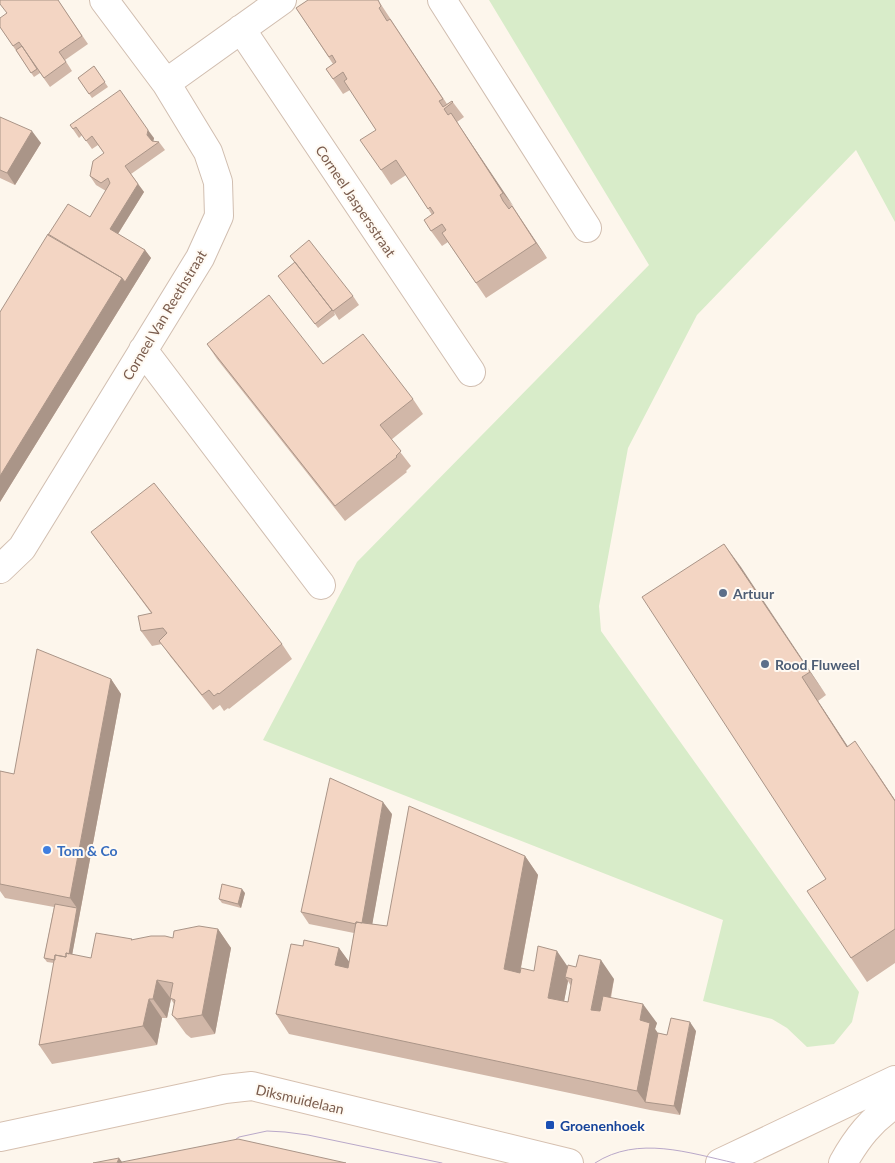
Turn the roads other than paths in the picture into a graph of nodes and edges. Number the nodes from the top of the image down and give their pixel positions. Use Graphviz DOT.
graph roads {
  1 [pos="104,0"];
  2 [pos="282,0"];
  3 [pos="442,0"];
  4 [pos="241,29"];
  5 [pos="166,83"];
  6 [pos="588,228"];
  7 [pos="143,350"];
  8 [pos="471,372"];
  9 [pos="0,569"];
  10 [pos="321,585"];
  11 [pos="895,1080"];
  12 [pos="895,1104"];
  13 [pos="0,1137"];
  14 [pos="569,1163"];
  15 [pos="720,1163"];
  16 [pos="843,1163"];
  1 -- 5 [label="street, Corneel Van Reethstraat"];
  2 -- 4 [label="street"];
  3 -- 6 [label="street"];
  4 -- 5 [label="street"];
  4 -- 8 [label="street, Corneel Jaspersstraat"];
  5 -- 7 [label="street, Corneel Van Reethstraat"];
  7 -- 9 [label="street, Corneel Van Reethstraat"];
  7 -- 10 [label="street"];
  11 -- 15 [label="street"];
  12 -- 16 [label="street"];
  13 -- 14 [label="street, Diksmuidelaan"];
}
